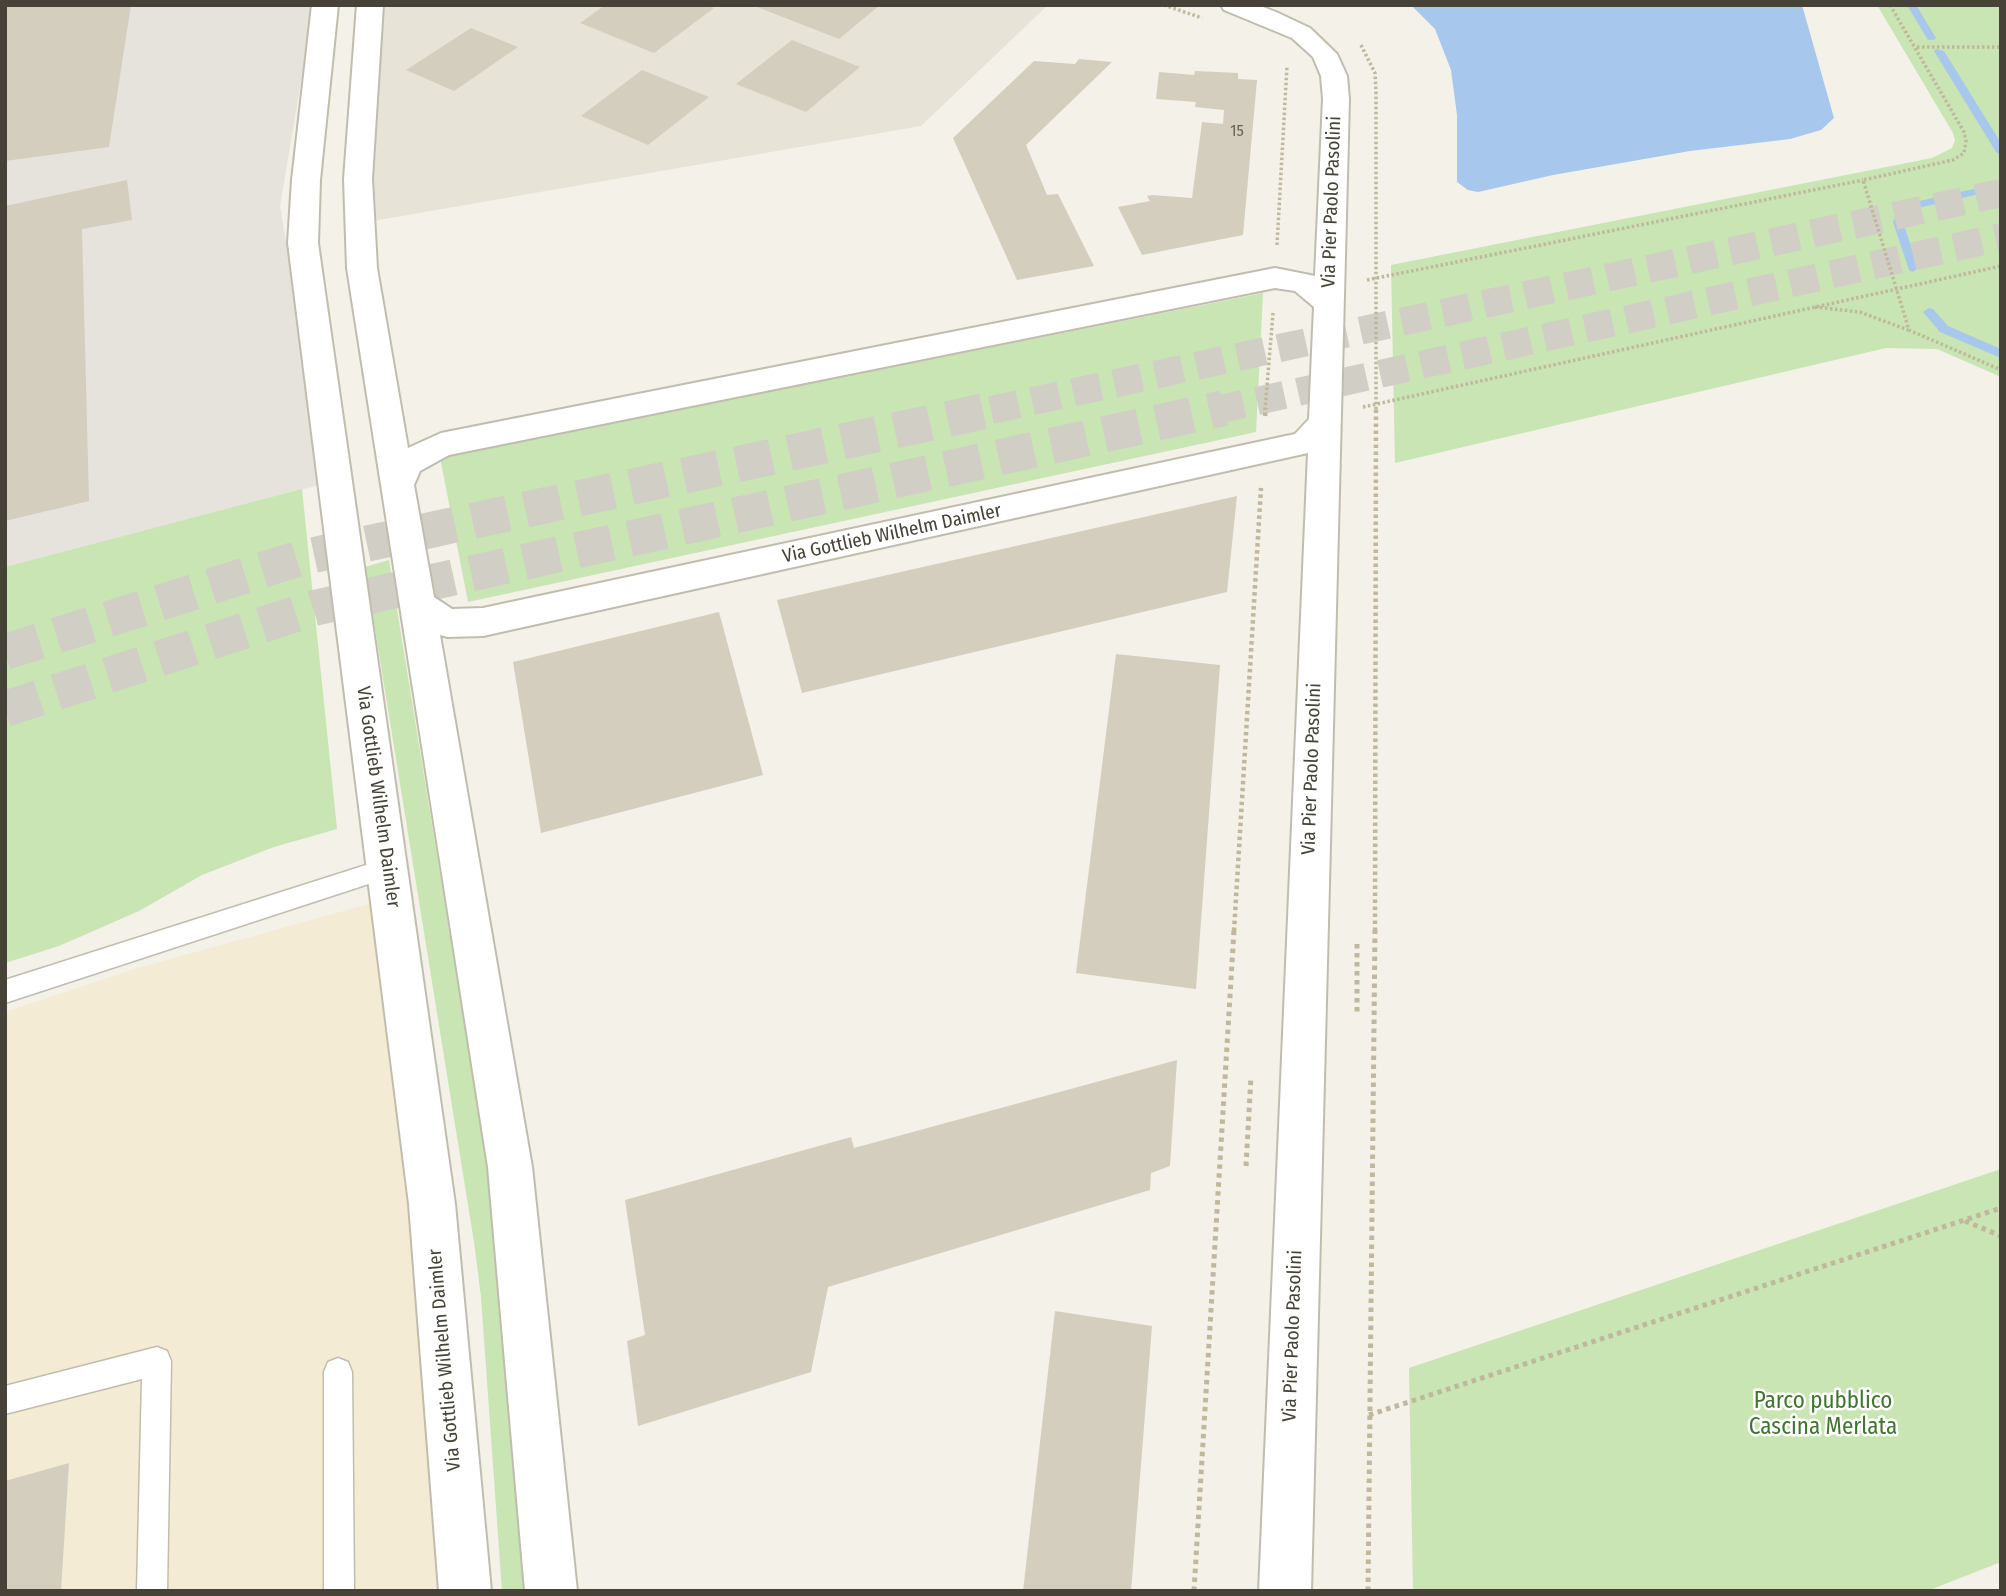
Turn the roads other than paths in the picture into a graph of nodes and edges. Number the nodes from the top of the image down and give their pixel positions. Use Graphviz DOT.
graph roads {
  1 [pos="325,5"];
  2 [pos="370,5"];
  3 [pos="1233,5"];
  4 [pos="1328,304"];
  5 [pos="1324,423"];
  6 [pos="397,486"];
  7 [pos="417,602"];
  8 [pos="388,868"];
  9 [pos="5,992"];
  10 [pos="338,1372"];
  11 [pos="5,1401"];
  12 [pos="152,1591"];
  13 [pos="339,1591"];
  14 [pos="465,1591"];
  15 [pos="551,1591"];
  16 [pos="1285,1591"];
  1 -- 8 [label="street, Via Gottlieb Wilhelm Daimler"];
  2 -- 6 [label="street"];
  3 -- 4 [label="street, Via Pier Paolo Pasolini"];
  4 -- 5 [label="street, Via Pier Paolo Pasolini"];
  4 -- 6 [label="street"];
  5 -- 7 [label="street, Via Gottlieb Wilhelm Daimler"];
  5 -- 16 [label="street, Via Pier Paolo Pasolini"];
  6 -- 7 [label="street"];
  7 -- 15 [label="street"];
  8 -- 9 [label="lane"];
  8 -- 14 [label="street, Via Gottlieb Wilhelm Daimler"];
  10 -- 13 [label="lane"];
  11 -- 12 [label="lane"];
}
